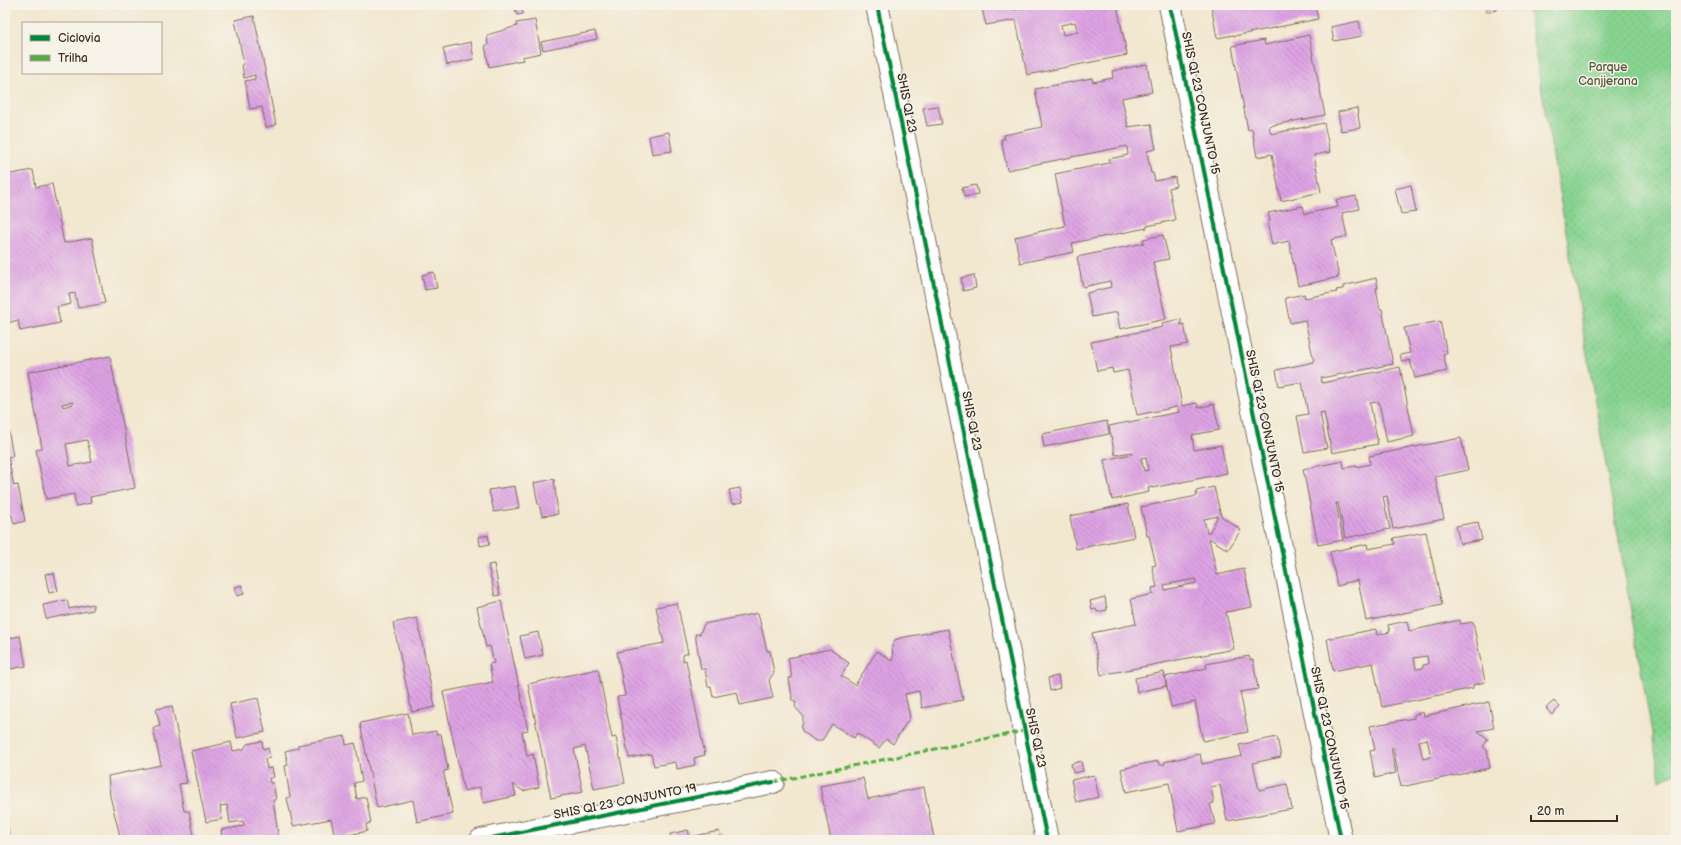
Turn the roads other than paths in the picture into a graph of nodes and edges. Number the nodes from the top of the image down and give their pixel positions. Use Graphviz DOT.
graph roads {
  1 [pos="878,5"];
  2 [pos="1170,5"];
  3 [pos="773,782"];
  4 [pos="481,840"];
  5 [pos="1047,840"];
  6 [pos="1341,840"];
  1 -- 5 [label="street, SHIS QI 23"];
  2 -- 6 [label="street, SHIS QI 23 CONJUNTO 15"];
  3 -- 4 [label="street, SHIS QI 23 CONJUNTO 19"];
}
